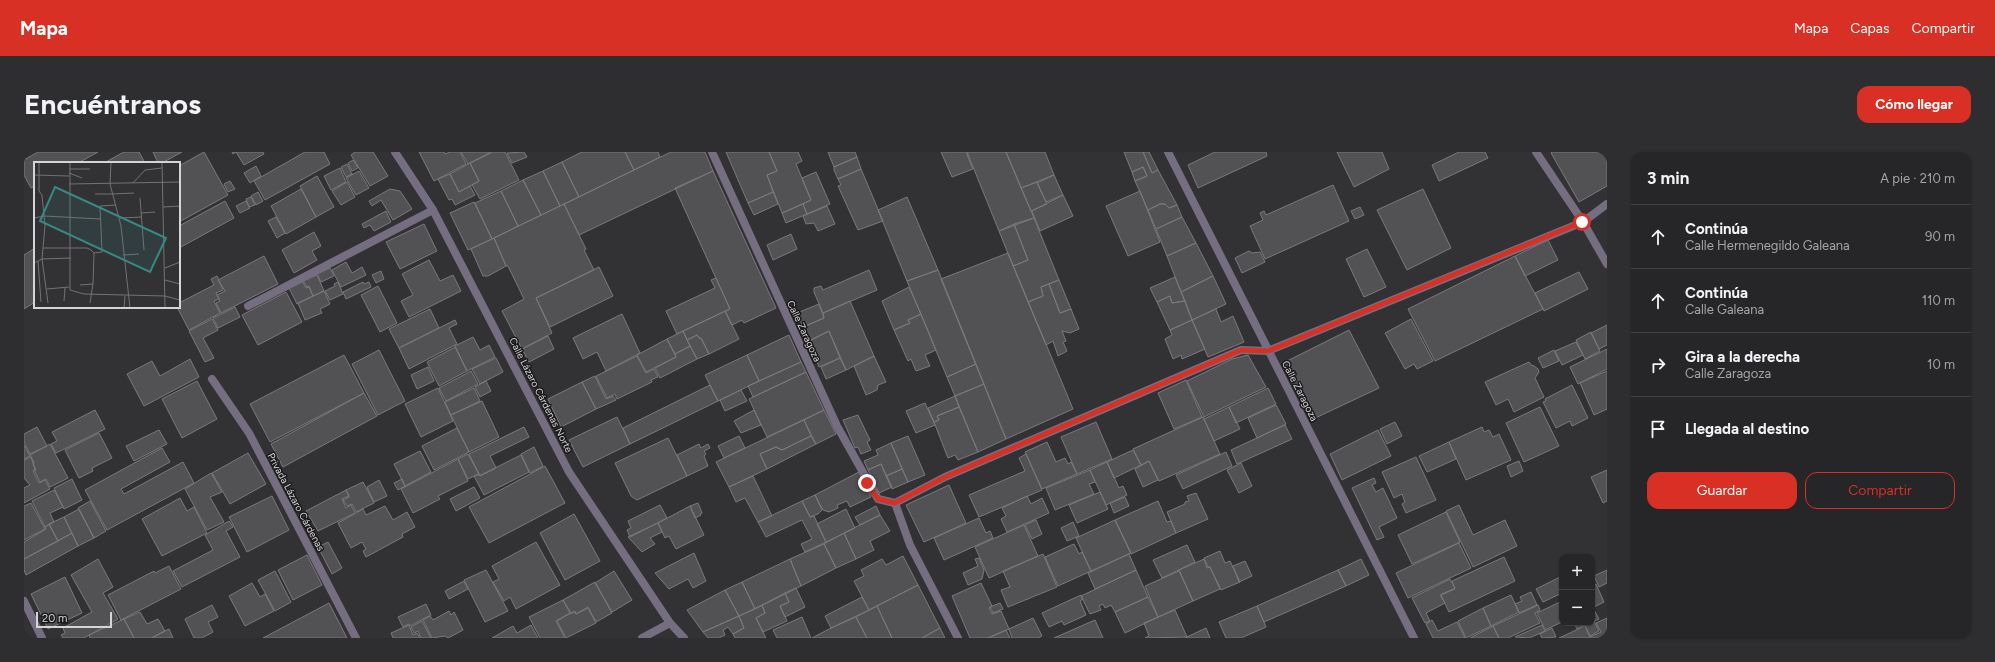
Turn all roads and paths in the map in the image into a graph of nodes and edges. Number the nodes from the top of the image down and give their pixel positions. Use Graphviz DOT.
graph roads {
  1 [pos="395,152"];
  2 [pos="712,152"];
  3 [pos="1168,152"];
  4 [pos="1536,152"];
  5 [pos="1607,204"];
  6 [pos="433,210"];
  7 [pos="1582,222"];
  8 [pos="1607,264"];
  9 [pos="248,306"];
  10 [pos="1268,351"];
  11 [pos="212,379"];
  12 [pos="895,503"];
  13 [pos="24,601"];
  14 [pos="670,624"];
  15 [pos="42,638"];
  16 [pos="356,638"];
  17 [pos="642,638"];
  18 [pos="684,638"];
  19 [pos="958,638"];
  20 [pos="1414,638"];
  1 -- 6 [label="street, Calle Lázaro Cárdenas Norte"];
  2 -- 12 [label="street, Calle Zaragoza"];
  3 -- 10 [label="street, Calle Zaragoza"];
  4 -- 7 [label="street"];
  5 -- 7 [label="street"];
  6 -- 9 [label="street"];
  6 -- 14 [label="street, Calle Lázaro Cárdenas Norte"];
  7 -- 8 [label="street"];
  7 -- 10 [label="street"];
  10 -- 12 [label="street"];
  10 -- 20 [label="street, Calle Zaragoza"];
  11 -- 16 [label="street, Privada Lázaro Cárdenas"];
  12 -- 19 [label="street"];
  13 -- 15 [label="street"];
  14 -- 17 [label="street"];
  14 -- 18 [label="street, Calle Lázaro Cárdenas Norte"];
}
